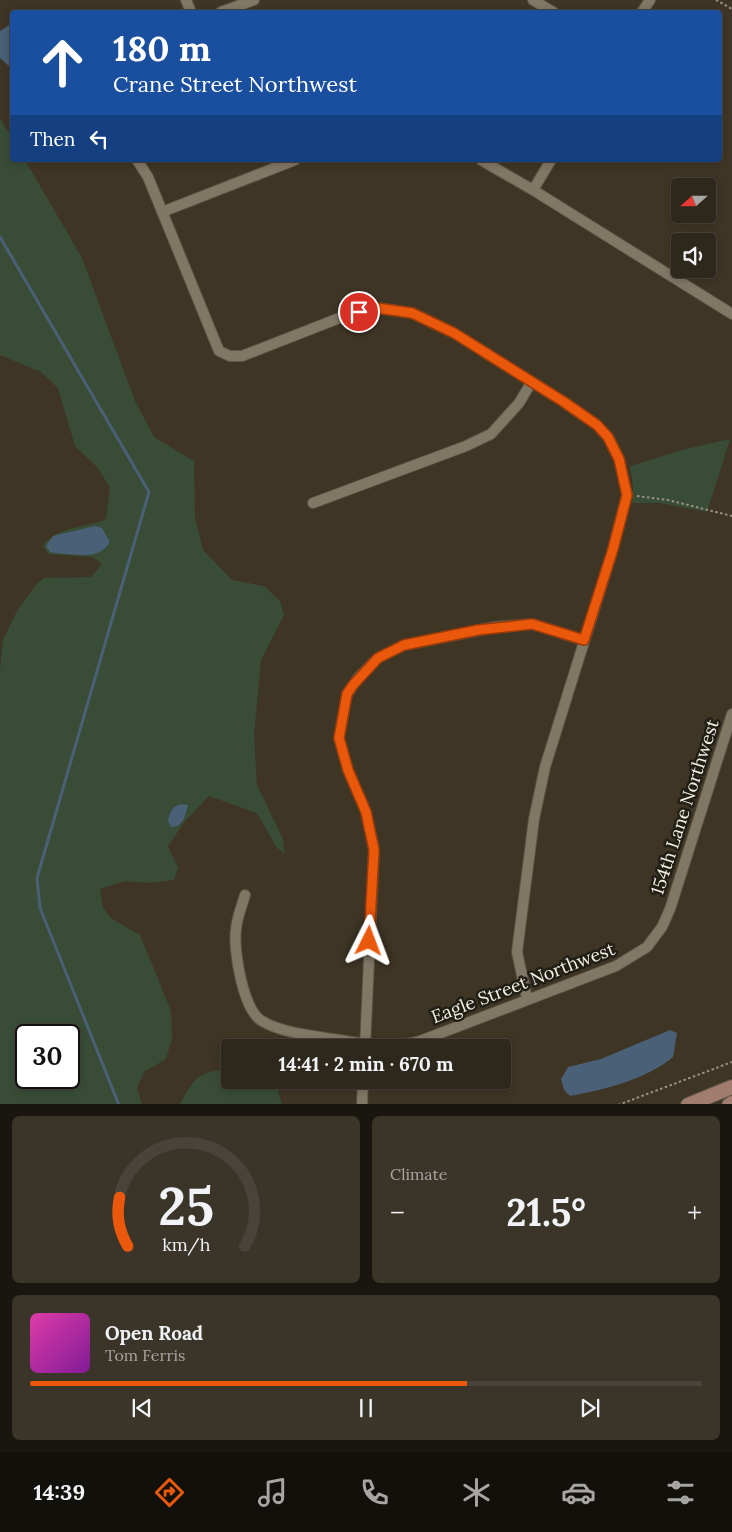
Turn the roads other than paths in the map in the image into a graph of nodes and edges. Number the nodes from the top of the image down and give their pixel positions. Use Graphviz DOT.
graph roads {
  1 [pos="254,0"];
  2 [pos="533,0"];
  3 [pos="226,10"];
  4 [pos="550,10"];
  5 [pos="138,162"];
  6 [pos="290,162"];
  7 [pos="484,162"];
  8 [pos="550,162"];
  9 [pos="533,190"];
  10 [pos="162,212"];
  11 [pos="732,314"];
  12 [pos="531,383"];
  13 [pos="313,503"];
  14 [pos="584,640"];
  15 [pos="732,714"];
  16 [pos="245,895"];
  17 [pos="670,909"];
  18 [pos="527,999"];
  19 [pos="330,1039"];
  20 [pos="365,1039"];
  21 [pos="423,1039"];
  22 [pos="732,1087"];
  23 [pos="363,1089"];
  24 [pos="362,1104"];
  25 [pos="688,1104"];
  1 -- 3 [label="street"];
  2 -- 4 [label="street"];
  5 -- 10 [label="street"];
  6 -- 10 [label="street"];
  7 -- 9 [label="street"];
  8 -- 9 [label="street"];
  9 -- 11 [label="street"];
  10 -- 12 [label="street"];
  12 -- 13 [label="street"];
  12 -- 14 [label="street"];
  14 -- 18 [label="street"];
  14 -- 20 [label="street"];
  15 -- 17 [label="street, 154th Lane Northwest"];
  16 -- 19 [label="street, Eagle Street Northwest"];
  17 -- 18 [label="street, Eagle Street Northwest"];
  18 -- 21 [label="street, Eagle Street Northwest"];
  22 -- 25 [label="main road"];
  23 -- 24 [label="street"];
}
